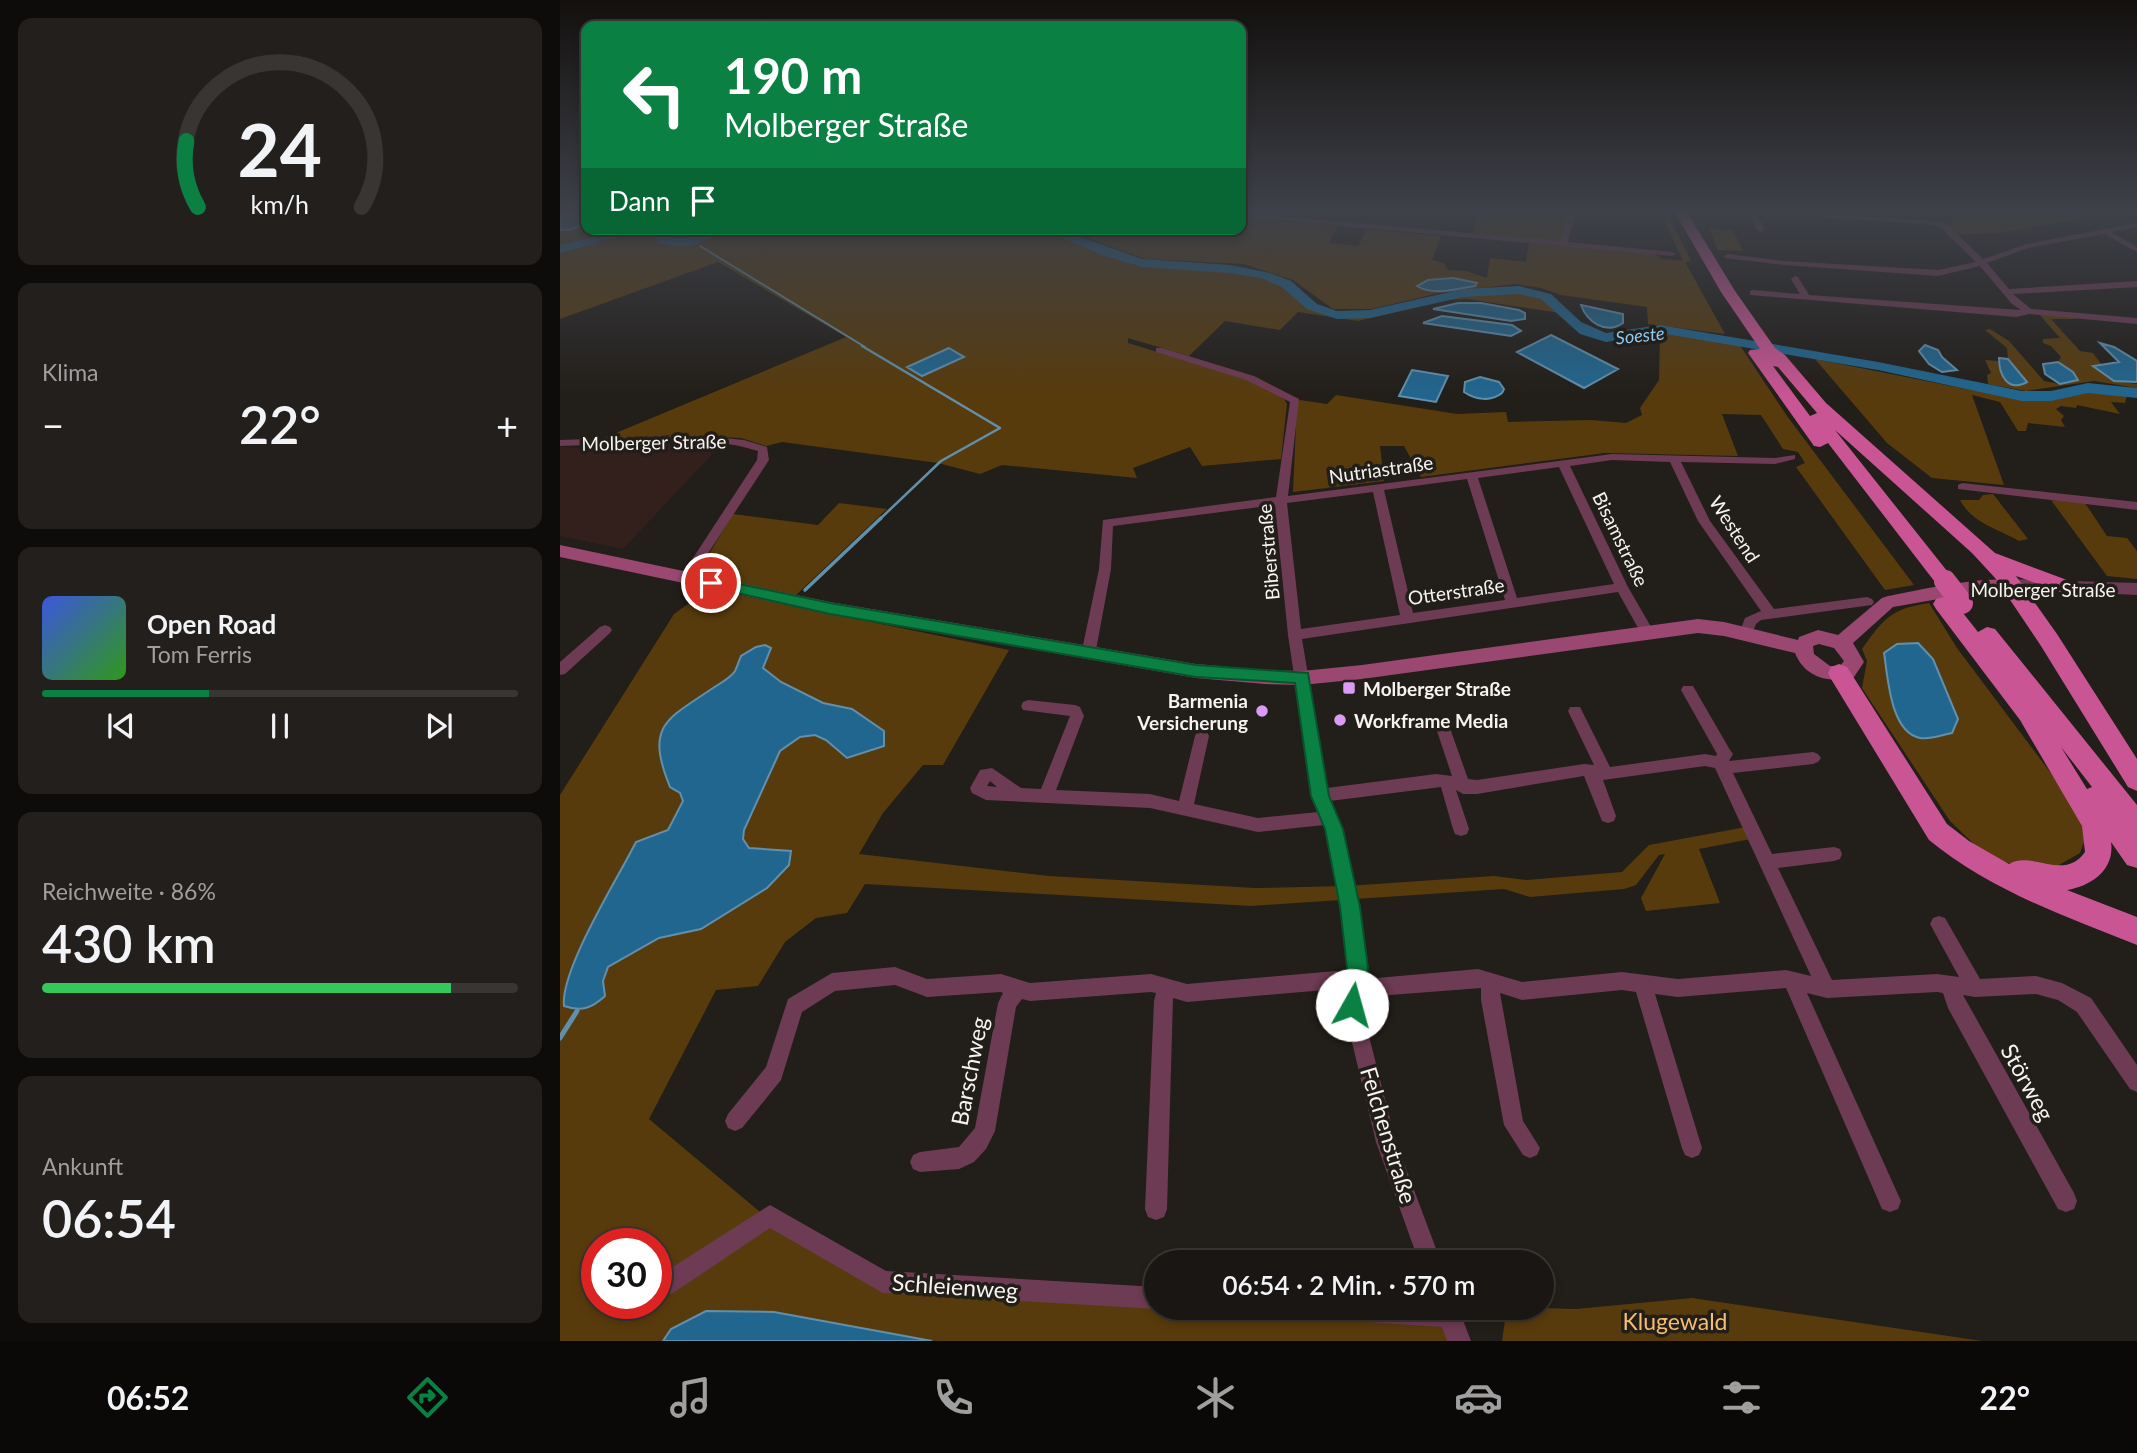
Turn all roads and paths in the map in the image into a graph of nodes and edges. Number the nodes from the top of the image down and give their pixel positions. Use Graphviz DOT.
graph roads {
  1 [pos="1704,272"];
  2 [pos="1714,272"];
  3 [pos="1903,272"];
  4 [pos="1945,272"];
  5 [pos="1990,272"];
  6 [pos="1795,279"];
  7 [pos="2137,284"];
  8 [pos="2008,292"];
  9 [pos="1753,293"];
  10 [pos="1807,298"];
  11 [pos="2029,311"];
  12 [pos="2137,321"];
  13 [pos="1757,344"];
  14 [pos="1159,350"];
  15 [pos="560,443"];
  16 [pos="1790,457"];
  17 [pos="1674,459"];
  18 [pos="1563,463"];
  19 [pos="1472,476"];
  20 [pos="1378,488"];
  21 [pos="1962,488"];
  22 [pos="1281,502"];
  23 [pos="2137,506"];
  24 [pos="1979,548"];
  25 [pos="560,551"];
  26 [pos="686,578"];
  27 [pos="2012,585"];
  28 [pos="2060,585"];
  29 [pos="1622,587"];
  30 [pos="2137,590"];
  31 [pos="1512,602"];
  32 [pos="1867,602"];
  33 [pos="1953,604"];
  34 [pos="1771,615"];
  35 [pos="1407,617"];
  36 [pos="605,630"];
  37 [pos="1647,632"];
  38 [pos="1746,634"];
  39 [pos="1295,635"];
  40 [pos="1840,643"];
  41 [pos="1802,648"];
  42 [pos="1089,650"];
  43 [pos="560,670"];
  44 [pos="1839,673"];
  45 [pos="1302,678"];
  46 [pos="1688,690"];
  47 [pos="1028,706"];
  48 [pos="1575,711"];
  49 [pos="2030,717"];
  50 [pos="1444,731"];
  51 [pos="1202,736"];
  52 [pos="1813,758"];
  53 [pos="1721,765"];
  54 [pos="1599,773"];
  55 [pos="1901,773"];
  56 [pos="2137,780"];
  57 [pos="1456,785"];
  58 [pos="1018,795"];
  59 [pos="1046,796"];
  60 [pos="1320,796"];
  61 [pos="1185,808"];
  62 [pos="1608,816"];
  63 [pos="1328,818"];
  64 [pos="2137,825"];
  65 [pos="1461,830"];
  66 [pos="1834,855"];
  67 [pos="2137,856"];
  68 [pos="1768,862"];
  69 [pos="1938,924"];
  70 [pos="2137,931"];
  71 [pos="1796,980"];
  72 [pos="1491,983"];
  73 [pos="1354,984"];
  74 [pos="1645,984"];
  75 [pos="1950,984"];
  76 [pos="1167,987"];
  77 [pos="1975,988"];
  78 [pos="1018,989"];
  79 [pos="1827,989"];
  80 [pos="2137,1082"];
  81 [pos="735,1121"];
  82 [pos="1530,1148"];
  83 [pos="1692,1148"];
  84 [pos="920,1162"];
  85 [pos="1890,1200"];
  86 [pos="2066,1201"];
  87 [pos="1156,1209"];
  88 [pos="1426,1250"];
  89 [pos="672,1280"];
  90 [pos="1144,1297"];
  91 [pos="1451,1320"];
  92 [pos="1459,1341"];
  1 -- 13 [label="highway"];
  2 -- 13 [label="highway"];
  3 -- 4 [label="street"];
  5 -- 8 [label="street"];
  6 -- 10 [label="street"];
  7 -- 8 [label="street"];
  8 -- 11 [label="street"];
  9 -- 10 [label="street"];
  10 -- 11 [label="street"];
  11 -- 12 [label="street"];
  13 -- 24 [label="highway"];
  13 -- 33 [label="highway"];
  14 -- 22 [label="street, Biberstraße"];
  15 -- 26 [label="street, Molberger Straße"];
  16 -- 17 [label="street, Nutriastraße"];
  17 -- 18 [label="street, Nutriastraße"];
  17 -- 34 [label="street, Westend"];
  18 -- 19 [label="street, Nutriastraße"];
  18 -- 29 [label="street, Bisamstraße"];
  19 -- 20 [label="street, Nutriastraße"];
  19 -- 31 [label="street"];
  20 -- 22 [label="street, Nutriastraße"];
  20 -- 35 [label="street"];
  21 -- 23 [label="street"];
  22 -- 39 [label="street, Biberstraße"];
  22 -- 42 [label="street, Nutriastraße"];
  24 -- 27 [label="highway"];
  24 -- 28 [label="highway"];
  25 -- 26 [label="main road"];
  26 -- 42 [label="main road"];
  27 -- 28 [label="street, Molberger Straße"];
  27 -- 40 [label="main road, Molberger Straße"];
  27 -- 56 [label="highway"];
  28 -- 30 [label="street, Molberger Straße"];
  29 -- 31 [label="street, Otterstraße"];
  29 -- 37 [label="street, Bisamstraße"];
  31 -- 35 [label="street, Otterstraße"];
  32 -- 34 [label="street"];
  33 -- 49 [label="highway"];
  33 -- 64 [label="highway"];
  34 -- 38 [label="street"];
  35 -- 39 [label="street, Otterstraße"];
  36 -- 43 [label="street"];
  37 -- 38 [label="main road"];
  37 -- 45 [label="main road"];
  38 -- 41 [label="main road"];
  39 -- 45 [label="street, Biberstraße"];
  40 -- 41 [label="main road"];
  40 -- 44 [label="main road"];
  41 -- 44 [label="main road"];
  42 -- 45 [label="main road"];
  44 -- 55 [label="highway"];
  45 -- 60 [label="street, Felchenstraße"];
  46 -- 53 [label="street"];
  47 -- 59 [label="street"];
  48 -- 54 [label="street"];
  49 -- 55 [label="highway"];
  49 -- 67 [label="highway"];
  50 -- 57 [label="street"];
  51 -- 61 [label="street"];
  52 -- 53 [label="street"];
  53 -- 54 [label="street"];
  53 -- 68 [label="street"];
  54 -- 57 [label="street"];
  54 -- 62 [label="street"];
  55 -- 70 [label="highway"];
  57 -- 60 [label="street"];
  57 -- 65 [label="street"];
  58 -- 59 [label="street"];
  59 -- 61 [label="street"];
  60 -- 63 [label="street, Felchenstraße"];
  61 -- 63 [label="street"];
  63 -- 73 [label="street, Felchenstraße"];
  66 -- 68 [label="street"];
  68 -- 79 [label="street"];
  69 -- 77 [label="street"];
  71 -- 74 [label="street"];
  71 -- 79 [label="street"];
  71 -- 85 [label="street"];
  72 -- 73 [label="street"];
  72 -- 74 [label="street"];
  72 -- 82 [label="street"];
  73 -- 76 [label="street"];
  73 -- 88 [label="street, Felchenstraße"];
  74 -- 83 [label="street"];
  75 -- 77 [label="street"];
  75 -- 79 [label="street"];
  75 -- 86 [label="street, Störweg"];
  76 -- 78 [label="street"];
  76 -- 87 [label="street"];
  77 -- 80 [label="street"];
  78 -- 81 [label="street"];
  78 -- 84 [label="street, Barschweg"];
  89 -- 90 [label="street, Schleienweg"];
  91 -- 92 [label="street"];
}
